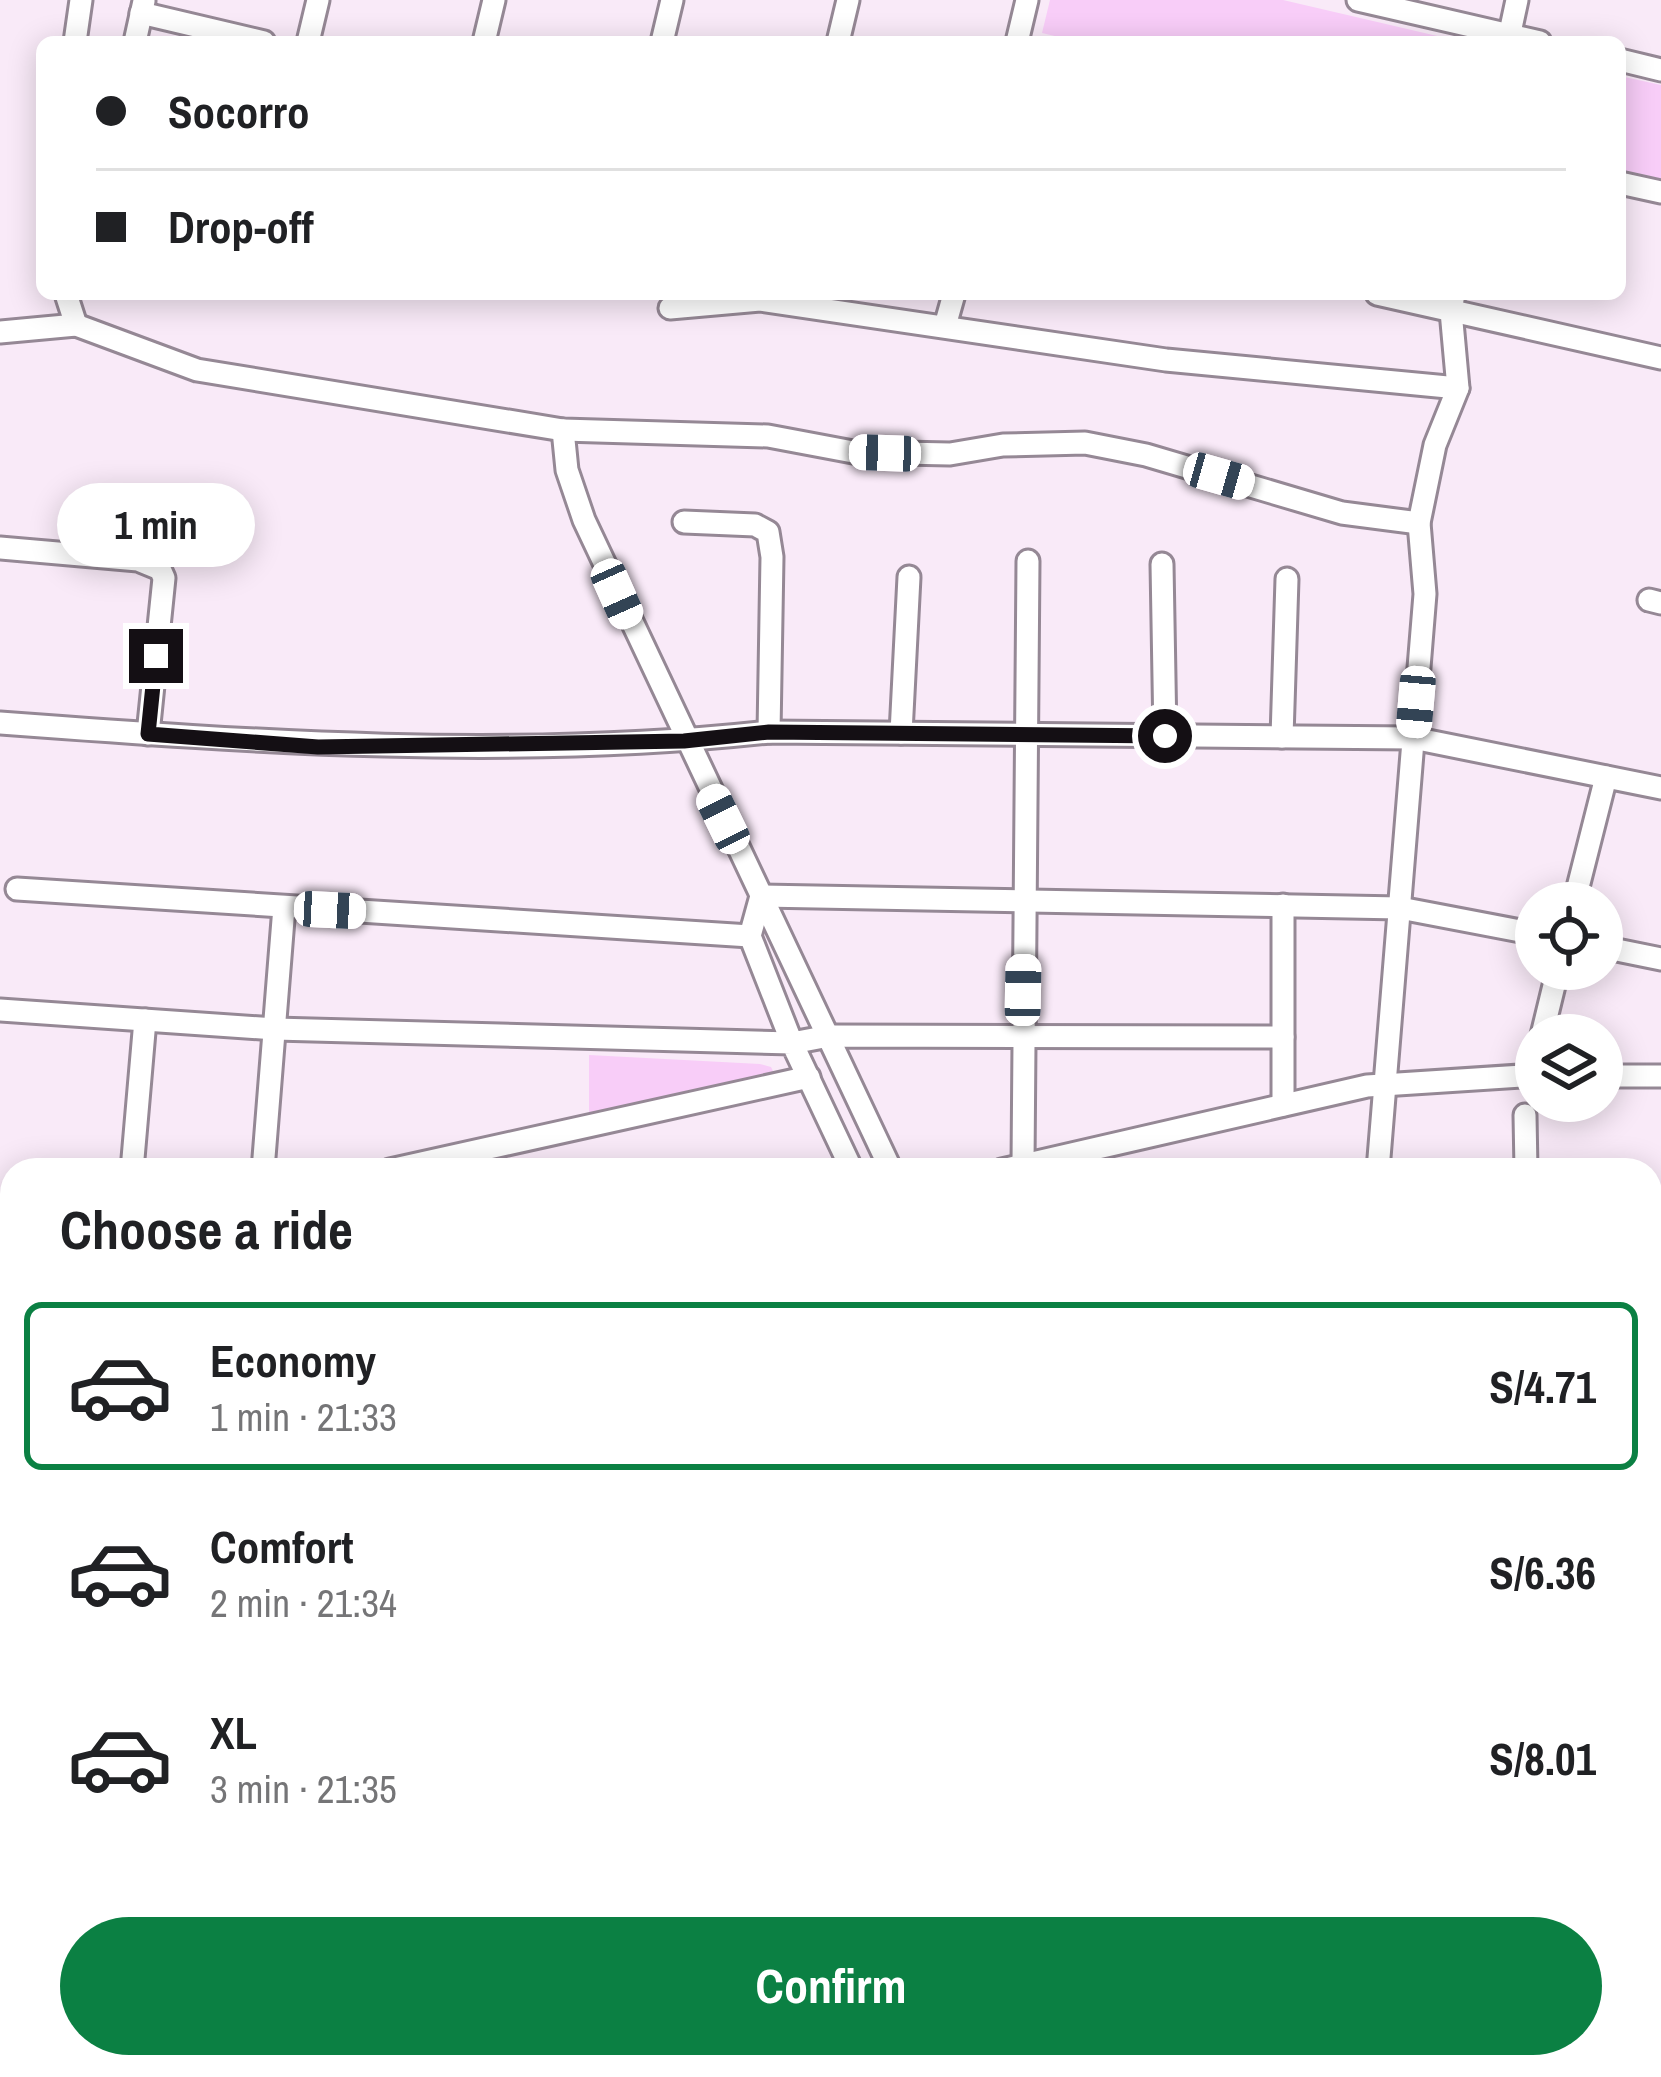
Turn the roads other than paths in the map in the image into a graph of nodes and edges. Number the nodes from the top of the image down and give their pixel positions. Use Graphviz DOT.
graph roads {
  1 [pos="81,0"];
  2 [pos="318,0"];
  3 [pos="494,0"];
  4 [pos="672,0"];
  5 [pos="848,0"];
  6 [pos="1027,0"];
  7 [pos="1358,0"];
  8 [pos="1517,0"];
  9 [pos="143,7"];
  10 [pos="76,36"];
  11 [pos="243,36"];
  12 [pos="309,36"];
  13 [pos="485,36"];
  14 [pos="663,36"];
  15 [pos="839,36"];
  16 [pos="1021,36"];
  17 [pos="1501,36"];
  18 [pos="1509,36"];
  19 [pos="1626,62"];
  20 [pos="1661,70"];
  21 [pos="1626,184"];
  22 [pos="1661,193"];
  23 [pos="68,300"];
  24 [pos="952,300"];
  25 [pos="1452,302"];
  26 [pos="670,308"];
  27 [pos="76,325"];
  28 [pos="945,326"];
  29 [pos="0,332"];
  30 [pos="1661,358"];
  31 [pos="1459,388"];
  32 [pos="563,430"];
  33 [pos="685,522"];
  34 [pos="1419,523"];
  35 [pos="0,548"];
  36 [pos="1028,561"];
  37 [pos="1162,564"];
  38 [pos="909,577"];
  39 [pos="1287,579"];
  40 [pos="0,724"];
  41 [pos="769,732"];
  42 [pos="148,734"];
  43 [pos="902,734"];
  44 [pos="1028,735"];
  45 [pos="1165,736"];
  46 [pos="1282,737"];
  47 [pos="1413,738"];
  48 [pos="684,741"];
  49 [pos="1606,777"];
  50 [pos="1661,788"];
  51 [pos="1579,882"];
  52 [pos="17,889"];
  53 [pos="761,896"];
  54 [pos="1025,899"];
  55 [pos="1283,904"];
  56 [pos="284,907"];
  57 [pos="1400,908"];
  58 [pos="1515,930"];
  59 [pos="750,936"];
  60 [pos="1623,951"];
  61 [pos="1661,959"];
  62 [pos="0,1010"];
  63 [pos="145,1020"];
  64 [pos="275,1029"];
  65 [pos="829,1036"];
  66 [pos="1022,1036"];
  67 [pos="1283,1036"];
  68 [pos="791,1043"];
  69 [pos="1515,1072"];
  70 [pos="1623,1076"];
  71 [pos="1661,1076"];
  72 [pos="809,1077"];
  73 [pos="1381,1085"];
  74 [pos="1283,1106"];
  75 [pos="1525,1122"];
  76 [pos="133,1158"];
  77 [pos="264,1158"];
  78 [pos="444,1158"];
  79 [pos="846,1158"];
  80 [pos="885,1158"];
  81 [pos="1013,1158"];
  82 [pos="1052,1158"];
  83 [pos="1378,1158"];
  84 [pos="1526,1158"];
  1 -- 10 [label="street"];
  2 -- 12 [label="street"];
  3 -- 13 [label="street"];
  4 -- 14 [label="street"];
  5 -- 15 [label="street"];
  6 -- 16 [label="street"];
  7 -- 17 [label="street"];
  8 -- 18 [label="street"];
  9 -- 11 [label="street"];
  19 -- 20 [label="street"];
  21 -- 22 [label="street"];
  23 -- 27 [label="street"];
  24 -- 28 [label="street"];
  25 -- 30 [label="street"];
  25 -- 31 [label="street"];
  26 -- 28 [label="street"];
  27 -- 29 [label="street"];
  27 -- 32 [label="street"];
  28 -- 31 [label="street"];
  31 -- 34 [label="street"];
  32 -- 34 [label="street"];
  32 -- 48 [label="street"];
  33 -- 41 [label="street"];
  34 -- 47 [label="street"];
  35 -- 42 [label="street"];
  36 -- 44 [label="street"];
  37 -- 45 [label="street"];
  38 -- 43 [label="street"];
  39 -- 46 [label="street"];
  40 -- 42 [label="street"];
  41 -- 43 [label="street"];
  41 -- 48 [label="street"];
  42 -- 48 [label="street"];
  43 -- 44 [label="street"];
  44 -- 45 [label="street"];
  44 -- 54 [label="street"];
  45 -- 46 [label="street"];
  46 -- 47 [label="street"];
  47 -- 49 [label="street"];
  47 -- 57 [label="street"];
  48 -- 53 [label="street"];
  49 -- 50 [label="street"];
  49 -- 51 [label="street"];
  52 -- 56 [label="street"];
  53 -- 54 [label="street"];
  53 -- 59 [label="street"];
  53 -- 65 [label="street"];
  54 -- 55 [label="street"];
  54 -- 66 [label="street"];
  55 -- 57 [label="street"];
  55 -- 67 [label="street"];
  56 -- 59 [label="street"];
  56 -- 64 [label="street"];
  57 -- 58 [label="street"];
  57 -- 73 [label="street"];
  59 -- 68 [label="street"];
  60 -- 61 [label="street"];
  62 -- 63 [label="street"];
  63 -- 64 [label="street"];
  63 -- 76 [label="street"];
  64 -- 68 [label="street"];
  64 -- 77 [label="street"];
  65 -- 66 [label="street"];
  65 -- 68 [label="street"];
  65 -- 80 [label="street"];
  66 -- 67 [label="street"];
  66 -- 81 [label="street"];
  67 -- 74 [label="street"];
  68 -- 72 [label="street"];
  69 -- 73 [label="street"];
  70 -- 71 [label="street"];
  72 -- 78 [label="street"];
  72 -- 79 [label="street"];
  73 -- 74 [label="street"];
  73 -- 83 [label="street"];
  74 -- 82 [label="street"];
  75 -- 84 [label="street"];
}
